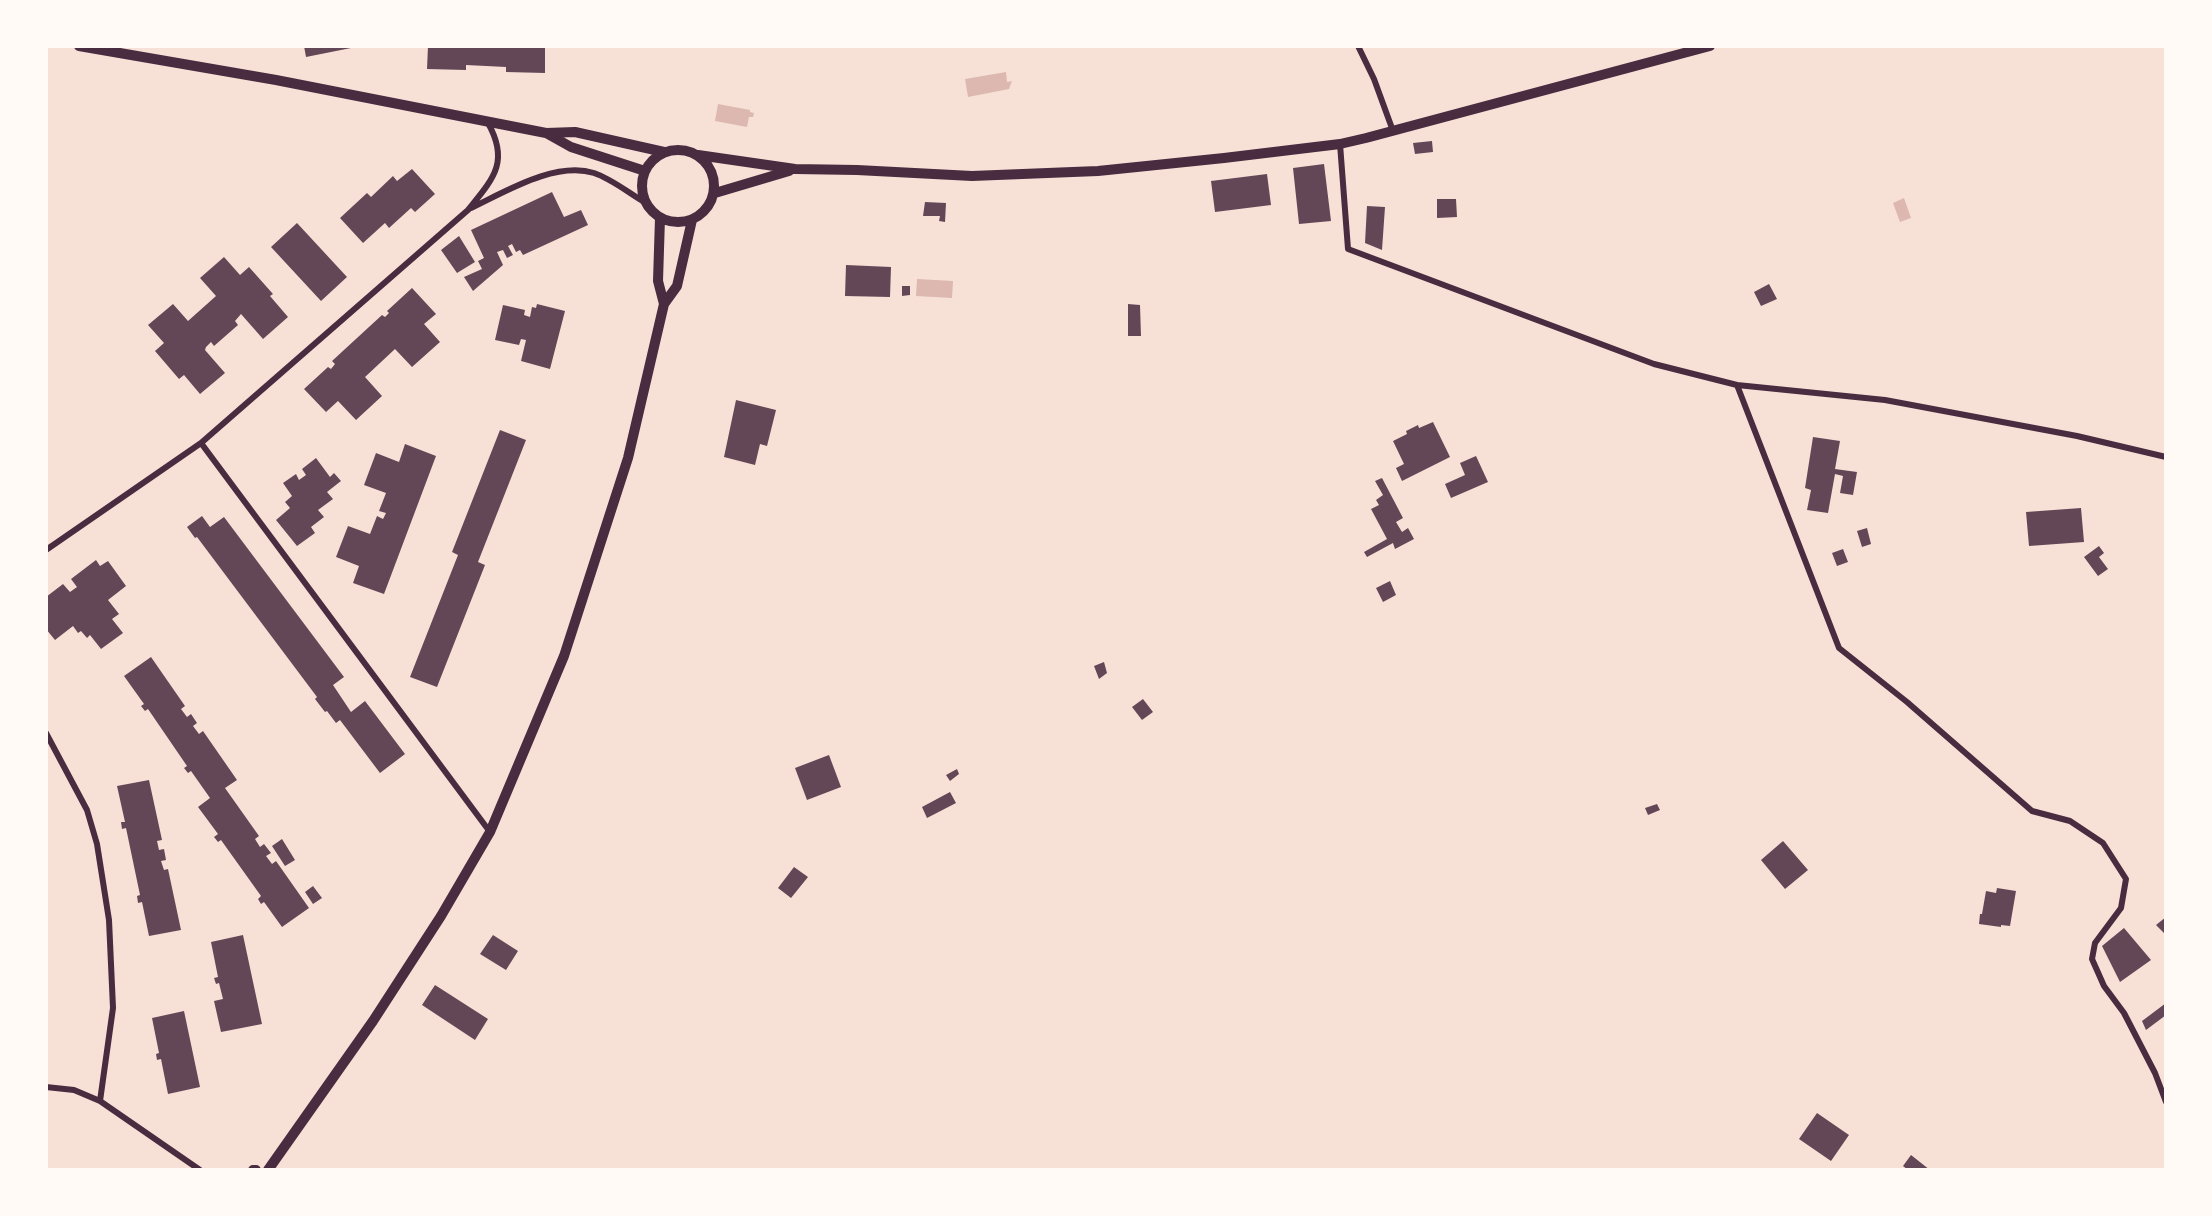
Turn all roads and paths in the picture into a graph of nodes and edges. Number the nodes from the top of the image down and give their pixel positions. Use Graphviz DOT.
graph roads {
  1 [pos="79,46"];
  2 [pos="1358,46"];
  3 [pos="1710,46"];
  4 [pos="487,122"];
  5 [pos="1393,130"];
  6 [pos="546,133"];
  7 [pos="1340,144"];
  8 [pos="664,152"];
  9 [pos="698,155"];
  10 [pos="795,169"];
  11 [pos="645,171"];
  12 [pos="715,193"];
  13 [pos="646,203"];
  14 [pos="468,210"];
  15 [pos="660,218"];
  16 [pos="692,220"];
  17 [pos="664,304"];
  18 [pos="1737,385"];
  19 [pos="201,443"];
  20 [pos="2166,457"];
  21 [pos="46,550"];
  22 [pos="46,733"];
  23 [pos="490,832"];
  24 [pos="46,1087"];
  25 [pos="100,1101"];
  26 [pos="2166,1102"];
  27 [pos="200,1170"];
  28 [pos="268,1170"];
  1 -- 4 [label="street"];
  2 -- 5 [label="street"];
  3 -- 5 [label="street"];
  4 -- 6 [label="street"];
  4 -- 14 [label="street"];
  5 -- 7 [label="street"];
  6 -- 8 [label="street"];
  6 -- 11 [label="street"];
  7 -- 10 [label="street"];
  7 -- 18 [label="street"];
  8 -- 9 [label="street"];
  8 -- 11 [label="street"];
  9 -- 10 [label="street"];
  9 -- 12 [label="street"];
  10 -- 12 [label="street"];
  11 -- 13 [label="street"];
  12 -- 16 [label="street"];
  13 -- 14 [label="street"];
  13 -- 15 [label="street"];
  14 -- 19 [label="street"];
  15 -- 16 [label="street"];
  15 -- 17 [label="street"];
  16 -- 17 [label="street"];
  17 -- 23 [label="street"];
  18 -- 20 [label="street"];
  18 -- 26 [label="street"];
  19 -- 21 [label="street"];
  19 -- 23 [label="street"];
  22 -- 25 [label="street"];
  23 -- 28 [label="street"];
  24 -- 25 [label="street"];
  25 -- 27 [label="street"];
}
